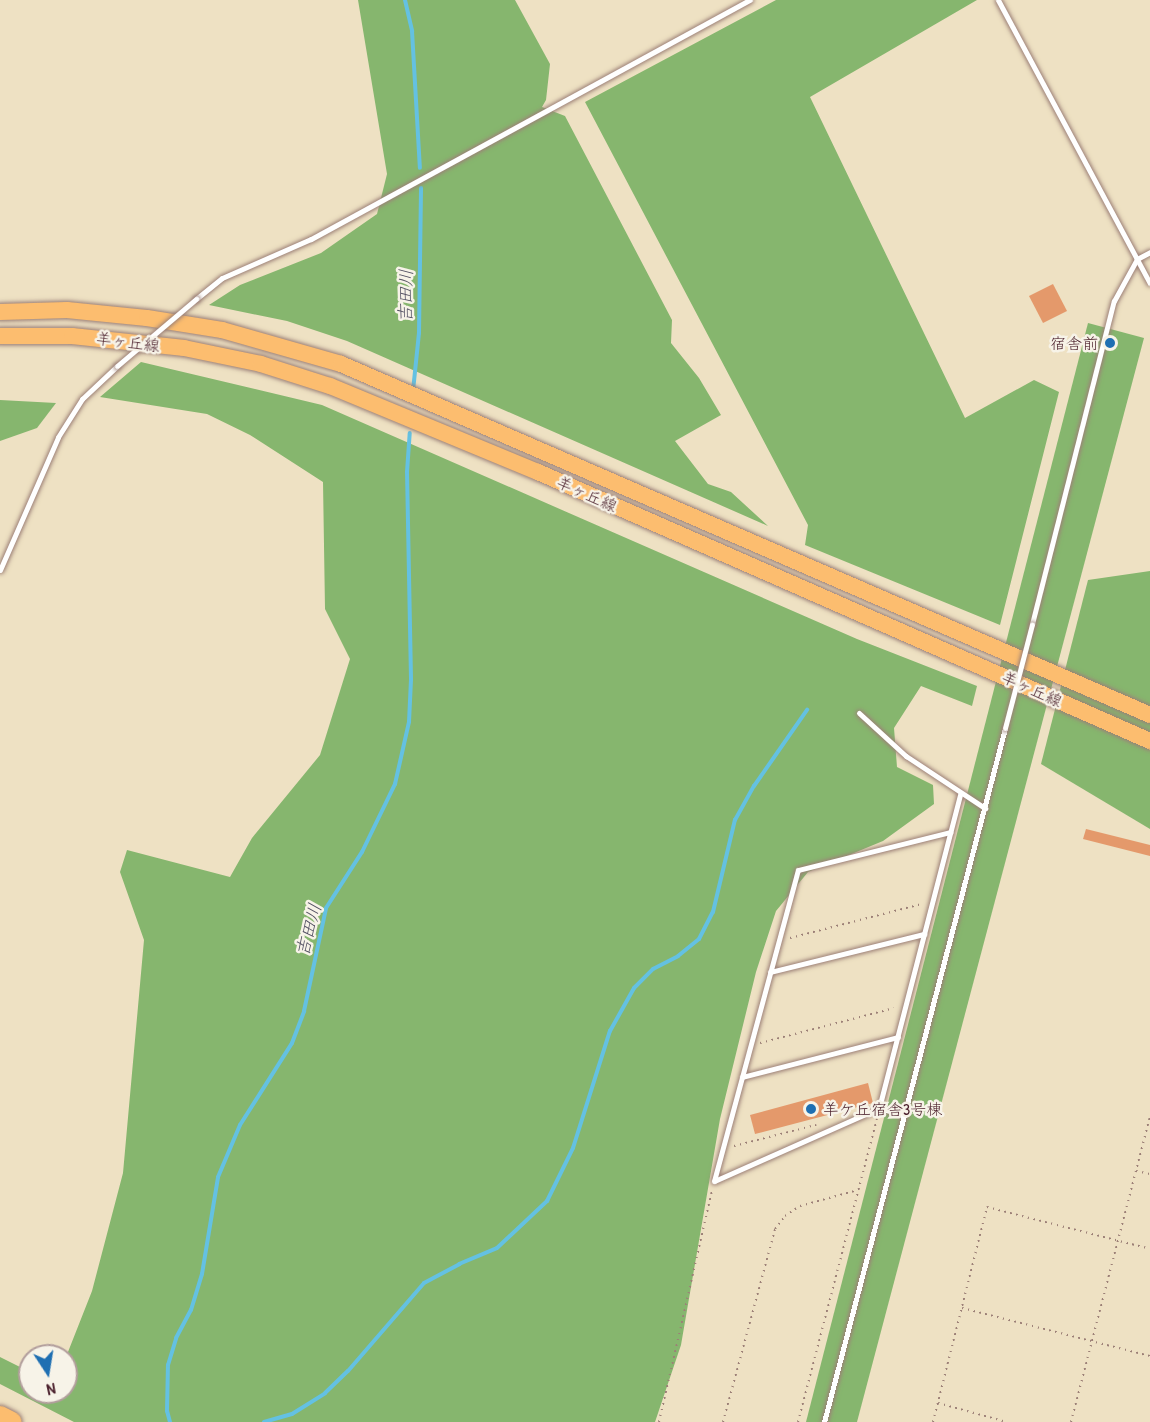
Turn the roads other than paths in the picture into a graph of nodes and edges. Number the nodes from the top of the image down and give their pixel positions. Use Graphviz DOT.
graph roads {
  1 [pos="750,0"];
  2 [pos="998,0"];
  3 [pos="1150,252"];
  4 [pos="1137,259"];
  5 [pos="1150,283"];
  6 [pos="0,312"];
  7 [pos="0,336"];
  8 [pos="0,570"];
  9 [pos="859,713"];
  10 [pos="1150,715"];
  11 [pos="1150,741"];
  12 [pos="960,794"];
  13 [pos="985,808"];
  14 [pos="950,832"];
  15 [pos="924,934"];
  16 [pos="770,972"];
  17 [pos="898,1037"];
  18 [pos="742,1077"];
  19 [pos="879,1108"];
  20 [pos="905,1116"];
  21 [pos="0,1416"];
  22 [pos="12,1422"];
  23 [pos="824,1422"];
  1 -- 8 [label="lane, bridge"];
  2 -- 4 [label="lane"];
  3 -- 4 [label="lane"];
  4 -- 5 [label="lane"];
  4 -- 13 [label="lane, bridge"];
  6 -- 10 [label="main road, 羊ヶ丘線"];
  7 -- 11 [label="main road, 羊ヶ丘線"];
  9 -- 12 [label="lane"];
  12 -- 13 [label="lane"];
  12 -- 14 [label="lane"];
  13 -- 20 [label="lane"];
  14 -- 15 [label="lane"];
  14 -- 16 [label="lane"];
  15 -- 16 [label="lane"];
  15 -- 19 [label="lane"];
  16 -- 18 [label="lane"];
  17 -- 18 [label="lane"];
  18 -- 19 [label="lane"];
  19 -- 20 [label="lane"];
  20 -- 23 [label="lane"];
  21 -- 22 [label="highway"];
}
